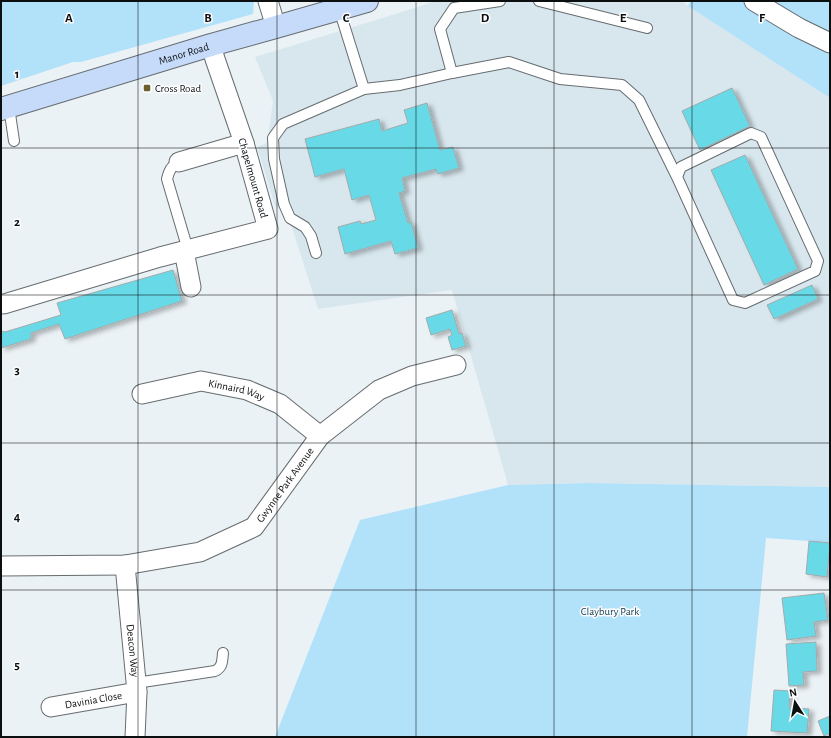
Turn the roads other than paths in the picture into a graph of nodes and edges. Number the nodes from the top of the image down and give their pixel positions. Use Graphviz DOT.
graph roads {
  1 [pos="268,1"];
  2 [pos="367,1"];
  3 [pos="500,1"];
  4 [pos="539,1"];
  5 [pos="754,1"];
  6 [pos="339,9"];
  7 [pos="276,28"];
  8 [pos="647,28"];
  9 [pos="830,42"];
  10 [pos="211,45"];
  11 [pos="452,73"];
  12 [pos="364,89"];
  13 [pos="5,108"];
  14 [pos="14,141"];
  15 [pos="244,143"];
  16 [pos="179,162"];
  17 [pos="677,177"];
  18 [pos="186,250"];
  19 [pos="316,253"];
  20 [pos="192,287"];
  21 [pos="4,304"];
  22 [pos="456,366"];
  23 [pos="142,394"];
  24 [pos="320,436"];
  25 [pos="126,565"];
  26 [pos="1,566"];
  27 [pos="223,653"];
  28 [pos="136,688"];
  29 [pos="51,708"];
  30 [pos="135,737"];
  1 -- 7 [label="street"];
  2 -- 6 [label="main road, Manor Road"];
  3 -- 11 [label="lane"];
  4 -- 8 [label="lane"];
  5 -- 9 [label="street"];
  6 -- 7 [label="main road, Manor Road"];
  6 -- 12 [label="lane"];
  7 -- 10 [label="main road, Manor Road"];
  10 -- 13 [label="main road, Manor Road"];
  10 -- 15 [label="street, Chapelmount Road"];
  11 -- 12 [label="lane"];
  11 -- 17 [label="lane"];
  12 -- 19 [label="lane"];
  13 -- 14 [label="lane"];
  15 -- 16 [label="street"];
  15 -- 18 [label="street, Chapelmount Road"];
  16 -- 18 [label="lane"];
  17 -- 17 [label="lane"];
  18 -- 20 [label="street"];
  18 -- 21 [label="street, Chapelmount Road"];
  22 -- 24 [label="street, Gwynne Park Avenue"];
  23 -- 24 [label="street, Kinnaird Way"];
  24 -- 25 [label="street, Gwynne Park Avenue"];
  25 -- 26 [label="street, Gwynne Park Avenue"];
  25 -- 28 [label="street, Deacon Way"];
  27 -- 28 [label="lane"];
  28 -- 29 [label="street, Davinia Close"];
  28 -- 30 [label="street, Deacon Way"];
}
